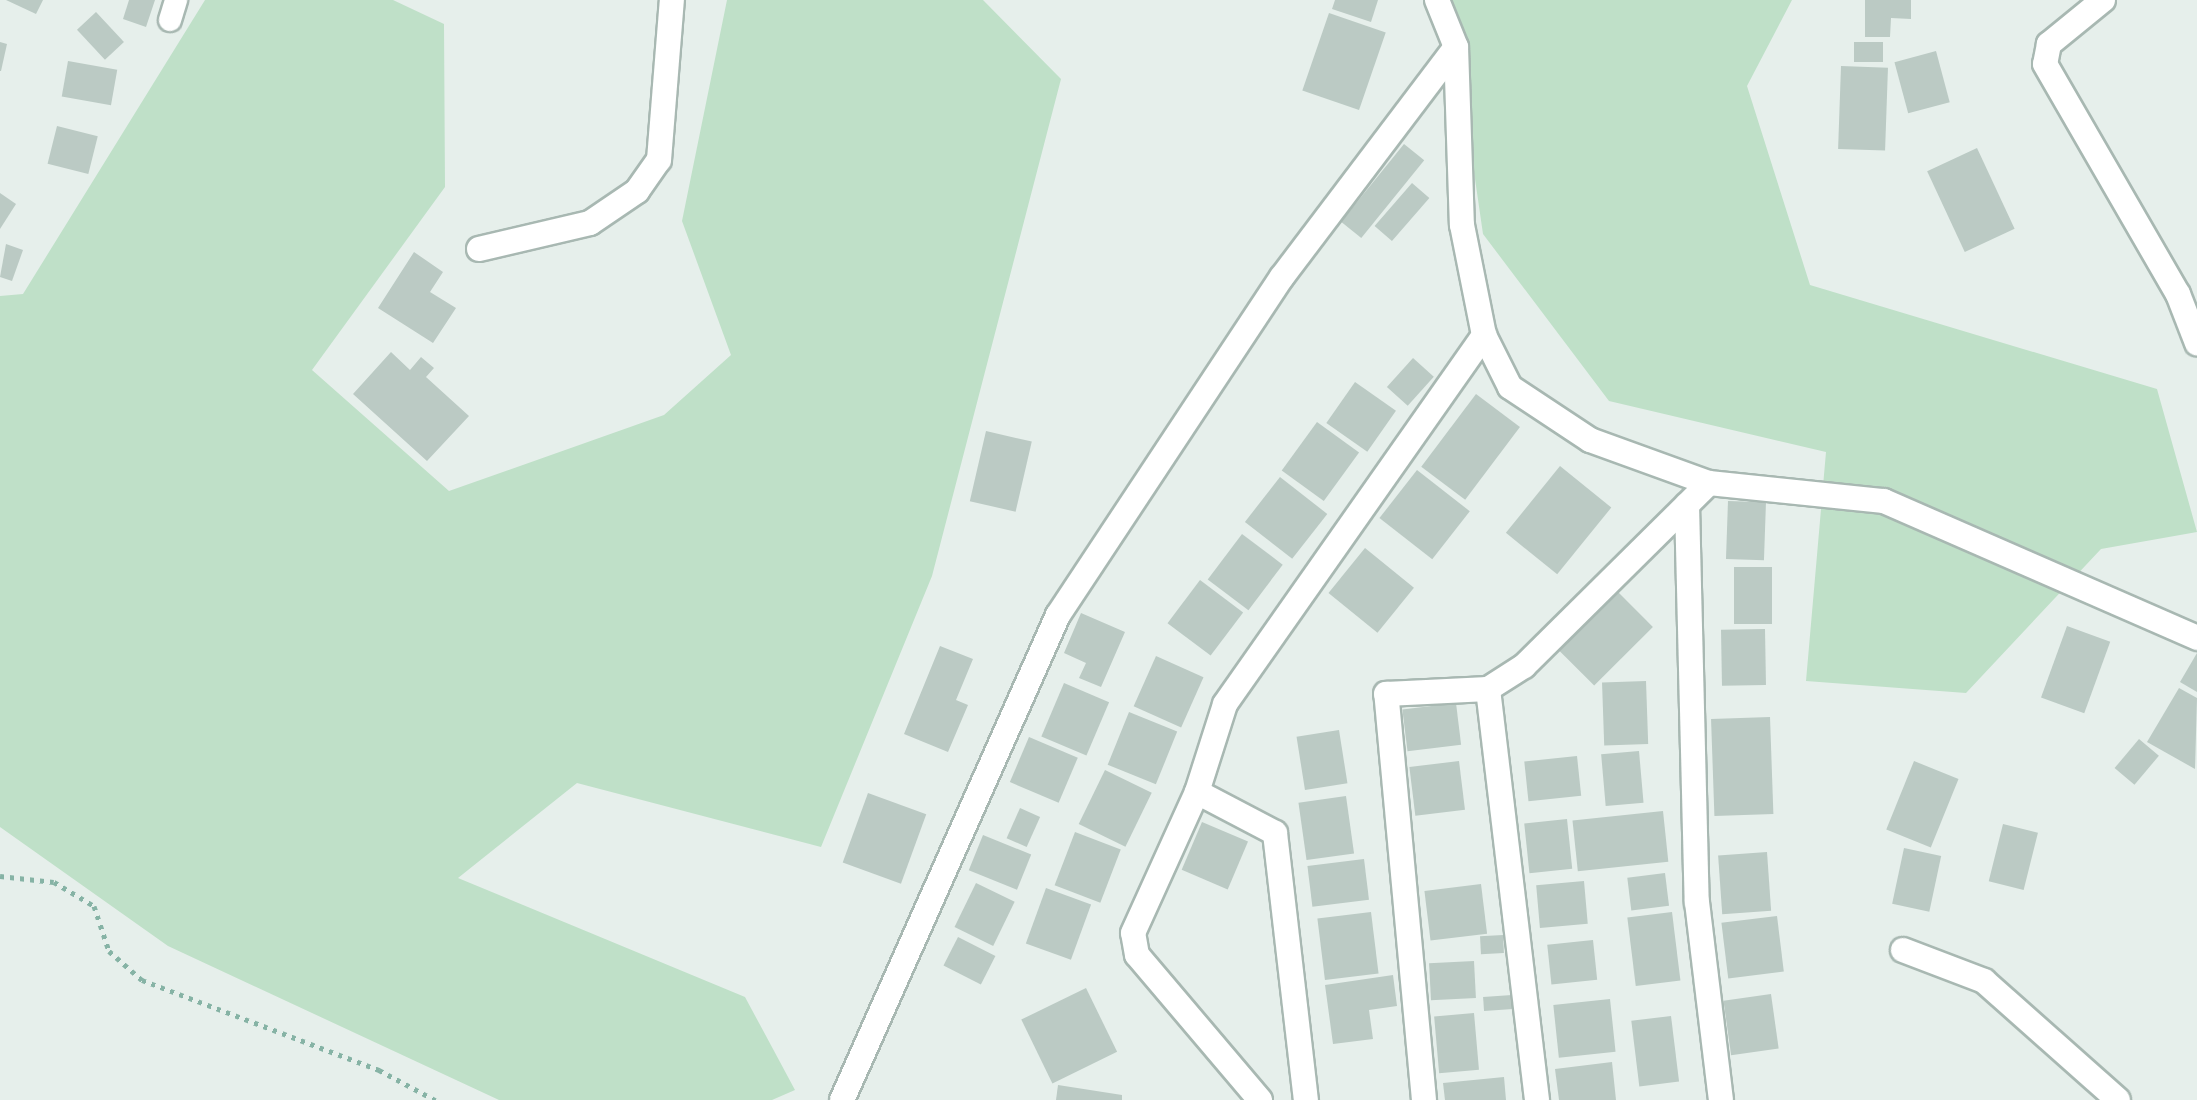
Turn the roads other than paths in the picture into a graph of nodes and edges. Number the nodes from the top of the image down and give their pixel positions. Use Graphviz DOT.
graph roads {
  1 [pos="672,0"];
  2 [pos="1437,0"];
  3 [pos="2103,0"];
  4 [pos="1456,47"];
  5 [pos="479,249"];
  6 [pos="1484,335"];
  7 [pos="2197,343"];
  8 [pos="1709,483"];
  9 [pos="1687,505"];
  10 [pos="2197,638"];
  11 [pos="1488,689"];
  12 [pos="1197,792"];
  13 [pos="1903,950"];
  14 [pos="842,1100"];
  15 [pos="1260,1100"];
  16 [pos="1306,1100"];
  17 [pos="1424,1100"];
  18 [pos="1537,1100"];
  19 [pos="1721,1100"];
  20 [pos="2118,1100"];
  1 -- 5 [label="street"];
  2 -- 4 [label="street"];
  3 -- 7 [label="street"];
  4 -- 6 [label="street"];
  4 -- 14 [label="street"];
  6 -- 8 [label="street"];
  6 -- 12 [label="street"];
  8 -- 9 [label="street"];
  8 -- 10 [label="street"];
  9 -- 11 [label="street"];
  9 -- 19 [label="street"];
  11 -- 17 [label="street"];
  11 -- 18 [label="street"];
  12 -- 15 [label="street"];
  12 -- 16 [label="street"];
  13 -- 20 [label="street"];
}
